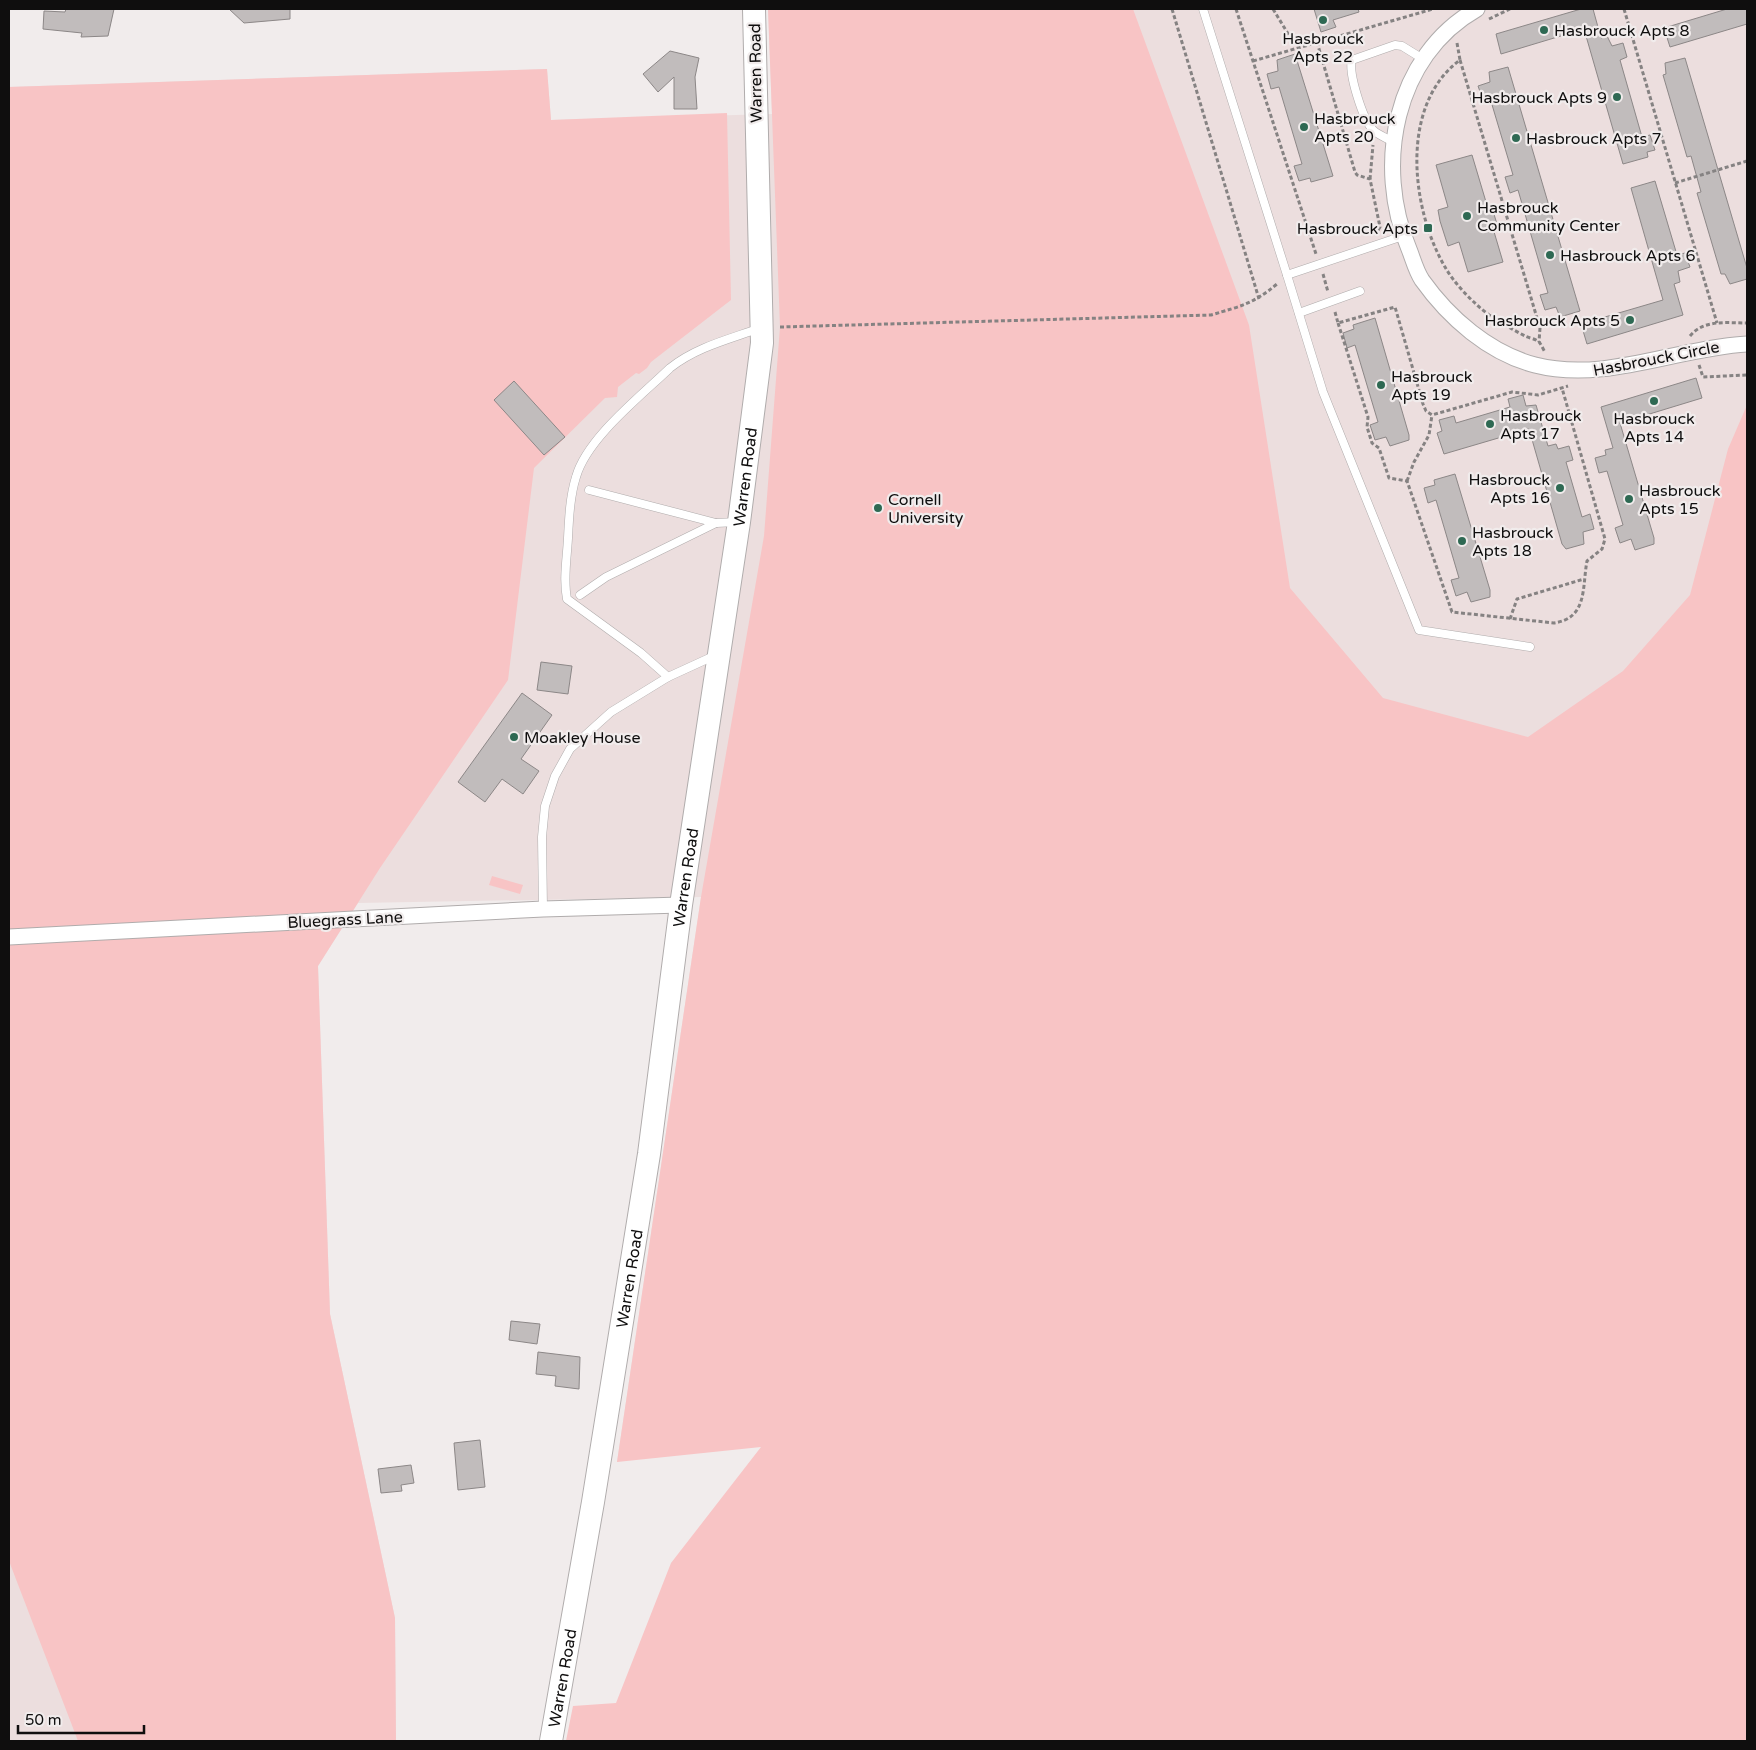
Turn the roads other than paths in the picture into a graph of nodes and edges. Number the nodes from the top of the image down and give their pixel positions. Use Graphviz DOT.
graph roads {
  1 [pos="754,9"];
  2 [pos="1202,9"];
  3 [pos="1481,15"];
  4 [pos="1424,59"];
  5 [pos="1393,142"];
  6 [pos="1403,236"];
  7 [pos="1287,275"];
  8 [pos="1360,291"];
  9 [pos="1299,313"];
  10 [pos="762,327"];
  11 [pos="1747,344"];
  12 [pos="590,490"];
  13 [pos="739,522"];
  14 [pos="716,524"];
  15 [pos="580,595"];
  16 [pos="1530,647"];
  17 [pos="720,653"];
  18 [pos="668,677"];
  19 [pos="681,905"];
  20 [pos="543,909"];
  21 [pos="9,937"];
  22 [pos="551,1741"];
  1 -- 10 [label="street, Warren Road"];
  2 -- 7 [label="lane"];
  3 -- 4 [label="street, Hasbrouck Circle"];
  4 -- 5 [label="street, Hasbrouck Circle"];
  4 -- 5 [label="lane"];
  5 -- 6 [label="street, Hasbrouck Circle"];
  6 -- 7 [label="lane"];
  6 -- 11 [label="street, Hasbrouck Circle"];
  7 -- 9 [label="lane"];
  8 -- 9 [label="lane"];
  9 -- 16 [label="lane"];
  10 -- 13 [label="street, Warren Road"];
  10 -- 18 [label="lane"];
  12 -- 14 [label="lane"];
  13 -- 14 [label="lane"];
  13 -- 17 [label="street, Warren Road"];
  14 -- 15 [label="lane"];
  17 -- 18 [label="lane"];
  17 -- 19 [label="street, Warren Road"];
  18 -- 20 [label="lane"];
  19 -- 20 [label="street, Bluegrass Lane"];
  19 -- 22 [label="street, Warren Road"];
  20 -- 21 [label="street, Bluegrass Lane"];
}
